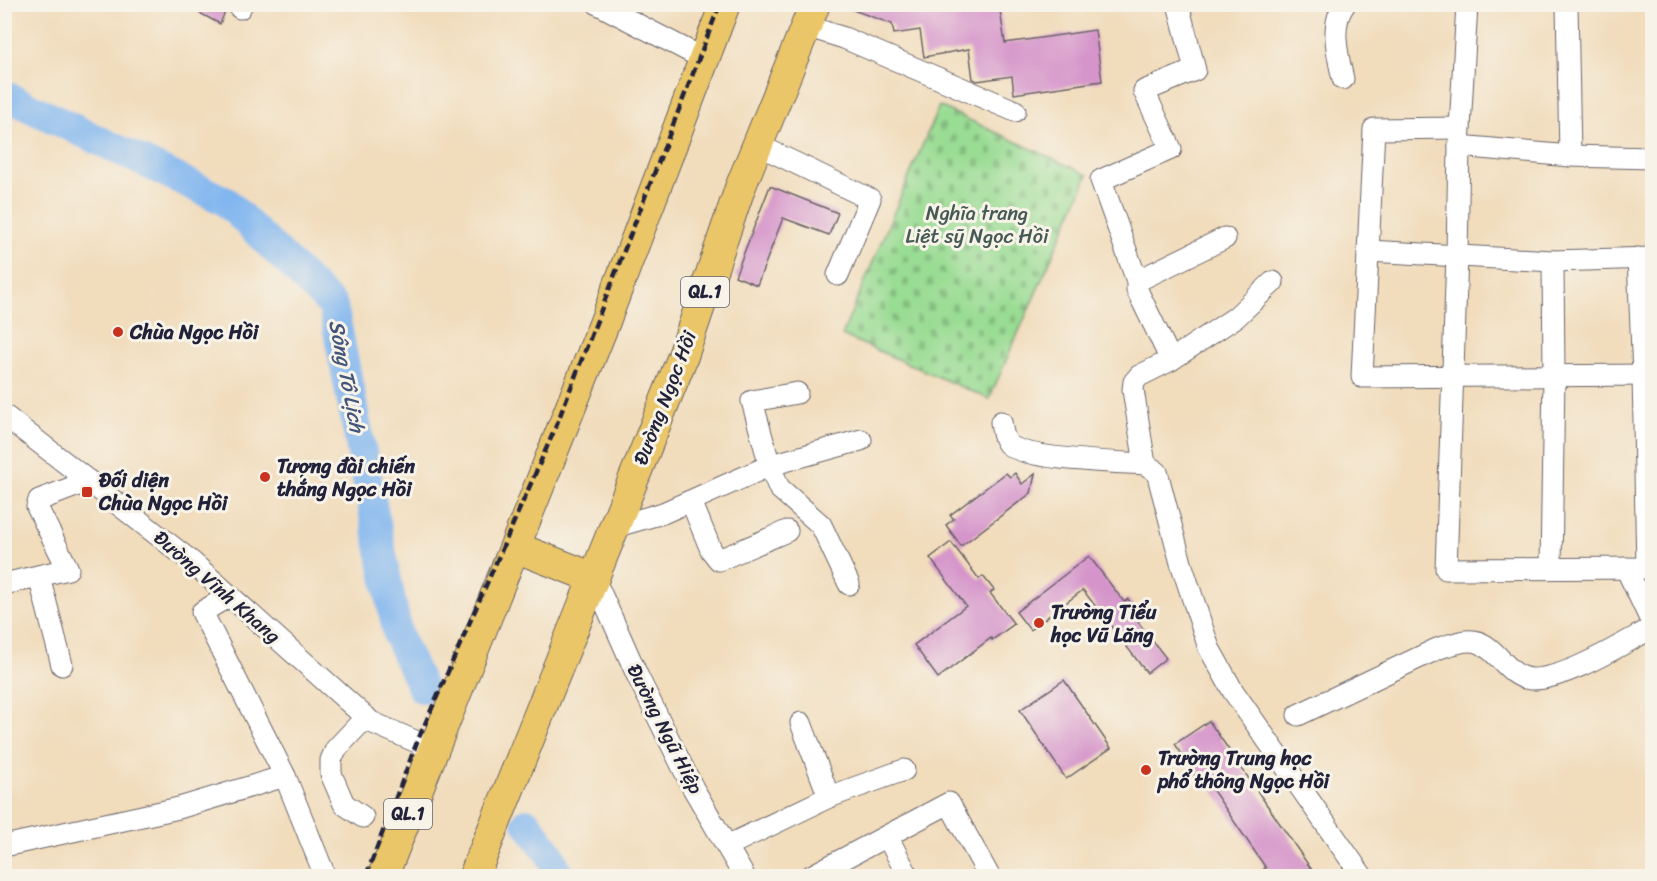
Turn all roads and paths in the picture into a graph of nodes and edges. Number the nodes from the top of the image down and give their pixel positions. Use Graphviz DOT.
graph roads {
  1 [pos="597,4"];
  2 [pos="725,4"];
  3 [pos="1178,4"];
  4 [pos="1345,4"];
  5 [pos="1467,4"];
  6 [pos="1567,4"];
  7 [pos="811,15"];
  8 [pos="704,59"];
  9 [pos="1343,79"];
  10 [pos="1015,111"];
  11 [pos="1460,138"];
  12 [pos="758,145"];
  13 [pos="1570,156"];
  14 [pos="1653,158"];
  15 [pos="1226,238"];
  16 [pos="1368,251"];
  17 [pos="1457,255"];
  18 [pos="1645,258"];
  19 [pos="1553,261"];
  20 [pos="838,275"];
  21 [pos="1137,281"];
  22 [pos="1273,282"];
  23 [pos="1171,360"];
  24 [pos="1554,375"];
  25 [pos="1648,375"];
  26 [pos="1452,376"];
  27 [pos="796,393"];
  28 [pos="4,415"];
  29 [pos="1001,422"];
  30 [pos="861,440"];
  31 [pos="1145,464"];
  32 [pos="770,466"];
  33 [pos="89,480"];
  34 [pos="690,501"];
  35 [pos="614,527"];
  36 [pos="787,531"];
  37 [pos="515,547"];
  38 [pos="1551,568"];
  39 [pos="1642,568"];
  40 [pos="39,576"];
  41 [pos="594,578"];
  42 [pos="4,584"];
  43 [pos="849,584"];
  44 [pos="229,596"];
  45 [pos="1653,623"];
  46 [pos="1653,628"];
  47 [pos="62,665"];
  48 [pos="1298,715"];
  49 [pos="366,717"];
  50 [pos="801,723"];
  51 [pos="433,752"];
  52 [pos="904,770"];
  53 [pos="285,776"];
  54 [pos="828,796"];
  55 [pos="363,817"];
  56 [pos="887,836"];
  57 [pos="4,846"];
  58 [pos="726,846"];
  59 [pos="325,876"];
  60 [pos="383,876"];
  61 [pos="474,876"];
  62 [pos="744,876"];
  63 [pos="811,876"];
  64 [pos="908,876"];
  65 [pos="989,876"];
  66 [pos="1362,876"];
  1 -- 8 [label="street"];
  2 -- 8 [label="highway, QL.1"];
  3 -- 21 [label="street"];
  4 -- 9 [label="street"];
  5 -- 11 [label="street"];
  6 -- 13 [label="street"];
  7 -- 10 [label="street"];
  7 -- 12 [label="highway, Đường Ngọc Hồi / QL.1"];
  8 -- 37 [label="highway, QL.1"];
  11 -- 13 [label="street"];
  11 -- 16 [label="street"];
  11 -- 17 [label="street"];
  12 -- 20 [label="street"];
  12 -- 35 [label="highway, Đường Ngọc Hồi / QL.1"];
  13 -- 14 [label="street"];
  15 -- 21 [label="street"];
  16 -- 17 [label="street"];
  16 -- 26 [label="street"];
  17 -- 19 [label="street"];
  17 -- 26 [label="street"];
  18 -- 19 [label="street"];
  18 -- 25 [label="street"];
  19 -- 24 [label="street"];
  21 -- 23 [label="street"];
  22 -- 23 [label="street"];
  23 -- 31 [label="street"];
  24 -- 25 [label="street"];
  24 -- 26 [label="street"];
  24 -- 38 [label="street"];
  25 -- 39 [label="street"];
  26 -- 38 [label="street"];
  27 -- 32 [label="street"];
  28 -- 33 [label="street, Đường Vĩnh Khang"];
  29 -- 31 [label="street"];
  30 -- 32 [label="street"];
  31 -- 66 [label="street"];
  32 -- 34 [label="street"];
  32 -- 43 [label="street"];
  33 -- 40 [label="street"];
  33 -- 44 [label="street, Đường Vĩnh Khang"];
  34 -- 35 [label="street"];
  34 -- 36 [label="street"];
  35 -- 41 [label="highway, Đường Ngọc Hồi / QL.1"];
  37 -- 41 [label="highway"];
  37 -- 51 [label="highway, QL.1"];
  38 -- 39 [label="street"];
  39 -- 45 [label="street"];
  40 -- 42 [label="street"];
  40 -- 47 [label="street"];
  41 -- 58 [label="street, Đường Ngũ Hiệp"];
  41 -- 61 [label="highway, Đường Ngọc Hồi / QL.1"];
  44 -- 49 [label="street, Đường Vĩnh Khang"];
  44 -- 53 [label="street"];
  46 -- 48 [label="street"];
  49 -- 51 [label="street, Đường Vĩnh Khang"];
  49 -- 55 [label="street"];
  50 -- 54 [label="street"];
  51 -- 60 [label="highway, QL.1"];
  52 -- 54 [label="street"];
  53 -- 57 [label="street"];
  53 -- 59 [label="street"];
  54 -- 58 [label="street"];
  56 -- 63 [label="street"];
  56 -- 64 [label="street"];
  56 -- 65 [label="street"];
  58 -- 62 [label="street, Đường Ngũ Hiệp"];
}
